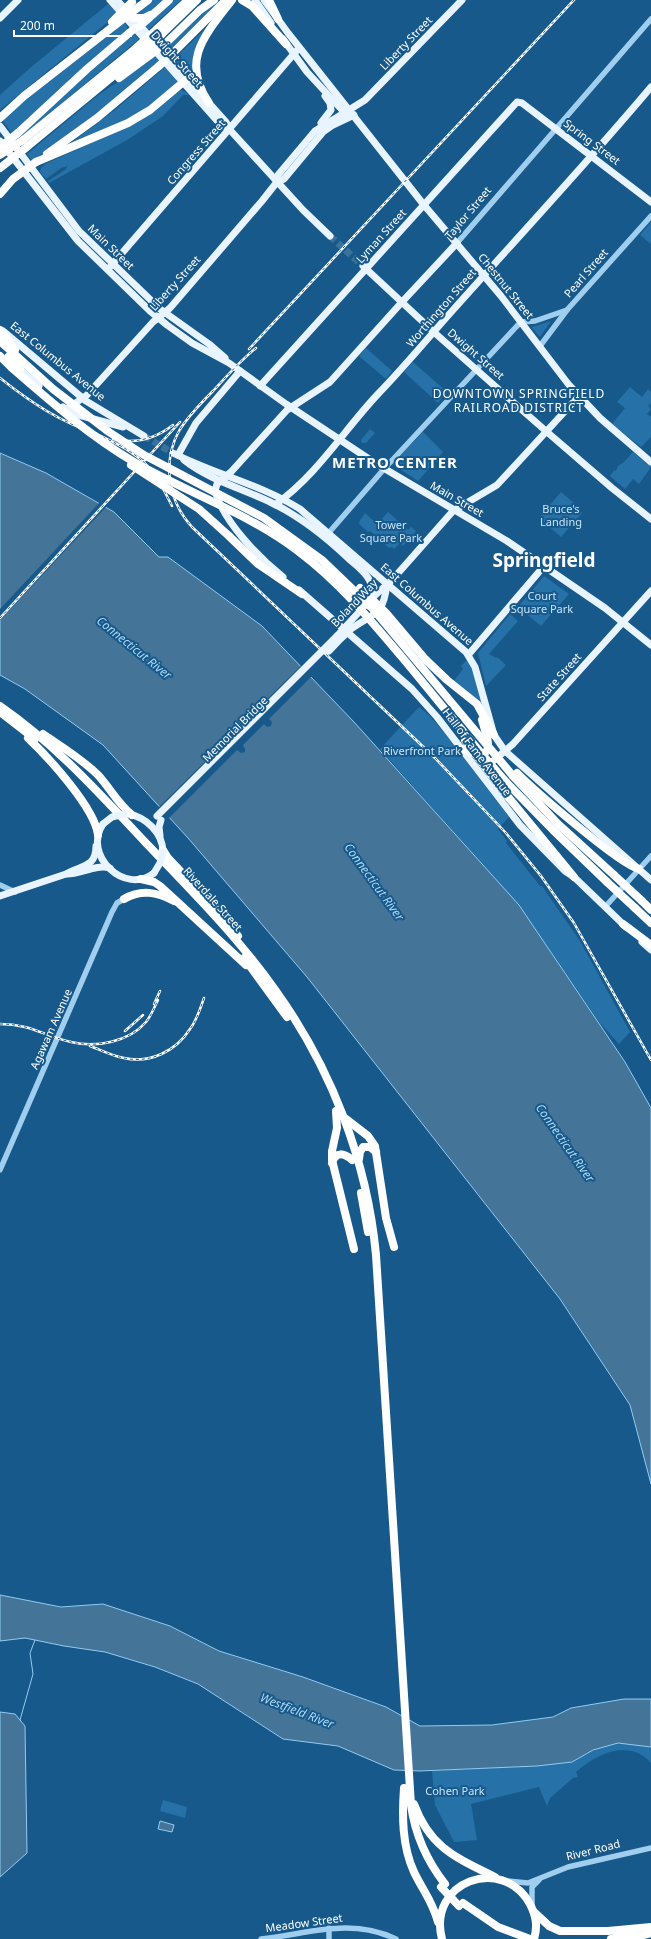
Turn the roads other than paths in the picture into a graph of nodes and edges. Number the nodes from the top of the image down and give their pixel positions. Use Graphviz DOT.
graph roads {
  1 [pos="18,0"];
  2 [pos="110,0"];
  3 [pos="117,0"];
  4 [pos="148,0"];
  5 [pos="169,0"];
  6 [pos="188,0"];
  7 [pos="198,0"];
  8 [pos="214,0"];
  9 [pos="227,0"];
  10 [pos="232,0"];
  11 [pos="242,0"];
  12 [pos="255,0"];
  13 [pos="264,0"];
  14 [pos="269,0"];
  15 [pos="462,0"];
  16 [pos="133,1"];
  17 [pos="154,13"];
  18 [pos="0,18"];
  19 [pos="133,18"];
  20 [pos="278,19"];
  21 [pos="651,20"];
  22 [pos="113,24"];
  23 [pos="138,27"];
  24 [pos="160,31"];
  25 [pos="286,44"];
  26 [pos="300,48"];
  27 [pos="138,51"];
  28 [pos="294,55"];
  29 [pos="307,72"];
  30 [pos="185,81"];
  31 [pos="651,87"];
  32 [pos="88,97"];
  33 [pos="518,102"];
  34 [pos="209,103"];
  35 [pos="350,113"];
  36 [pos="0,118"];
  37 [pos="0,126"];
  38 [pos="556,129"];
  39 [pos="230,130"];
  40 [pos="315,131"];
  41 [pos="0,141"];
  42 [pos="26,143"];
  43 [pos="0,147"];
  44 [pos="0,155"];
  45 [pos="591,157"];
  46 [pos="36,162"];
  47 [pos="0,168"];
  48 [pos="277,182"];
  49 [pos="0,194"];
  50 [pos="651,202"];
  51 [pos="424,204"];
  52 [pos="651,216"];
  53 [pos="330,236"];
  54 [pos="456,243"];
  55 [pos="113,264"];
  56 [pos="364,267"];
  57 [pos="107,270"];
  58 [pos="484,275"];
  59 [pos="402,302"];
  60 [pos="567,310"];
  61 [pos="164,312"];
  62 [pos="158,318"];
  63 [pos="521,322"];
  64 [pos="0,329"];
  65 [pos="434,332"];
  66 [pos="11,337"];
  67 [pos="0,342"];
  68 [pos="540,346"];
  69 [pos="0,351"];
  70 [pos="0,356"];
  71 [pos="17,357"];
  72 [pos="228,363"];
  73 [pos="476,369"];
  74 [pos="240,371"];
  75 [pos="260,386"];
  76 [pos="580,396"];
  77 [pos="82,397"];
  78 [pos="292,408"];
  79 [pos="66,409"];
  80 [pos="547,432"];
  81 [pos="100,439"];
  82 [pos="339,440"];
  83 [pos="651,462"];
  84 [pos="384,469"];
  85 [pos="224,478"];
  86 [pos="191,490"];
  87 [pos="284,499"];
  88 [pos="276,504"];
  89 [pos="453,511"];
  90 [pos="651,519"];
  91 [pos="327,535"];
  92 [pos="312,551"];
  93 [pos="544,566"];
  94 [pos="387,584"];
  95 [pos="651,591"];
  96 [pos="302,594"];
  97 [pos="371,599"];
  98 [pos="622,622"];
  99 [pos="346,631"];
  100 [pos="339,638"];
  101 [pos="651,645"];
  102 [pos="469,654"];
  103 [pos="477,704"];
  104 [pos="0,706"];
  105 [pos="0,712"];
  106 [pos="10,716"];
  107 [pos="494,735"];
  108 [pos="462,749"];
  109 [pos="505,751"];
  110 [pos="479,772"];
  111 [pos="509,780"];
  112 [pos="132,815"];
  113 [pos="159,818"];
  114 [pos="98,835"];
  115 [pos="161,840"];
  116 [pos="96,846"];
  117 [pos="163,851"];
  118 [pos="651,856"];
  119 [pos="112,869"];
  120 [pos="639,869"];
  121 [pos="66,874"];
  122 [pos="574,877"];
  123 [pos="141,879"];
  124 [pos="651,880"];
  125 [pos="0,885"];
  126 [pos="15,892"];
  127 [pos="0,896"];
  128 [pos="124,899"];
  129 [pos="605,907"];
  130 [pos="184,908"];
  131 [pos="651,910"];
  132 [pos="651,923"];
  133 [pos="623,924"];
  134 [pos="651,945"];
  135 [pos="651,950"];
  136 [pos="265,980"];
  137 [pos="339,1113"];
  138 [pos="351,1145"];
  139 [pos="376,1152"];
  140 [pos="352,1160"];
  141 [pos="332,1163"];
  142 [pos="359,1166"];
  143 [pos="0,1170"];
  144 [pos="394,1247"];
  145 [pos="354,1249"];
  146 [pos="400,1685"];
  147 [pos="406,1788"];
  148 [pos="651,1848"];
  149 [pos="542,1877"];
  150 [pos="503,1881"];
  151 [pos="533,1910"];
  152 [pos="651,1927"];
  153 [pos="329,1928"];
  154 [pos="440,1928"];
  155 [pos="651,1933"];
  156 [pos="651,1937"];
  157 [pos="517,1938"];
  158 [pos="261,1939"];
  159 [pos="329,1939"];
  160 [pos="396,1939"];
  161 [pos="442,1939"];
  162 [pos="530,1939"];
  163 [pos="534,1939"];
  164 [pos="611,1939"];
  165 [pos="628,1939"];
  166 [pos="646,1939"];
  1 -- 18 [label="main road"];
  2 -- 23 [label="main road, Dwight Street"];
  3 -- 19 [label="main road, Dwight Street"];
  4 -- 22 [label="highway, bridge"];
  5 -- 17 [label="highway"];
  6 -- 24 [label="highway"];
  7 -- 24 [label="highway"];
  8 -- 32 [label="highway, bridge"];
  9 -- 46 [label="highway, bridge"];
  10 -- 34 [label="highway"];
  11 -- 25 [label="highway"];
  12 -- 25 [label="main road, Chestnut Street"];
  13 -- 20 [label="main road, Chestnut Street"];
  14 -- 20 [label="highway"];
  15 -- 35 [label="main road, Liberty Street"];
  16 -- 22 [label="highway, bridge"];
  17 -- 19 [label="highway"];
  17 -- 23 [label="highway"];
  19 -- 23 [label="main road, Dwight Street"];
  20 -- 26 [label="main road, Chestnut Street"];
  21 -- 38 [label="street, Taylor Street"];
  22 -- 36 [label="highway"];
  23 -- 30 [label="main road, Dwight Street"];
  23 -- 43 [label="highway, bridge"];
  24 -- 27 [label="highway, bridge"];
  25 -- 28 [label="main road, Chestnut Street"];
  26 -- 28 [label="main road, Congress Street"];
  26 -- 35 [label="main road, Chestnut Street"];
  27 -- 32 [label="highway"];
  27 -- 42 [label="highway"];
  28 -- 29 [label="main road, Chestnut Street"];
  28 -- 39 [label="main road, Congress Street"];
  29 -- 35 [label="main road, Chestnut Street"];
  29 -- 40 [label="main road"];
  30 -- 34 [label="main road, Dwight Street"];
  30 -- 39 [label="main road, Dwight Street"];
  30 -- 46 [label="highway"];
  31 -- 45 [label="main road, Worthington Street"];
  32 -- 42 [label="highway"];
  33 -- 38 [label="main road, Spring Street"];
  33 -- 51 [label="main road, Lyman Street"];
  34 -- 39 [label="main road, Dwight Street"];
  35 -- 40 [label="main road, Liberty Street"];
  35 -- 48 [label="main road, Liberty Street"];
  35 -- 51 [label="main road, Chestnut Street"];
  37 -- 55 [label="main road, Main Street"];
  38 -- 45 [label="main road, Spring Street"];
  38 -- 54 [label="street, Taylor Street"];
  39 -- 48 [label="main road, Dwight Street"];
  39 -- 55 [label="main road, Congress Street"];
  40 -- 48 [label="main road, Liberty Street"];
  41 -- 57 [label="main road, Main Street"];
  42 -- 44 [label="highway, bridge"];
  42 -- 47 [label="highway, bridge"];
  45 -- 50 [label="main road, Spring Street"];
  45 -- 58 [label="main road, Worthington Street"];
  46 -- 49 [label="highway, bridge"];
  48 -- 53 [label="main road, Dwight Street"];
  48 -- 61 [label="main road, Liberty Street"];
  51 -- 54 [label="main road, Chestnut Street"];
  51 -- 56 [label="main road, Lyman Street"];
  52 -- 60 [label="street, Pearl Street"];
  54 -- 58 [label="main road, Chestnut Street"];
  54 -- 59 [label="main road, Taylor Street"];
  55 -- 57 [label="main road, Congress Street"];
  55 -- 61 [label="main road, Main Street"];
  56 -- 59 [label="main road, Dwight Street"];
  56 -- 75 [label="main road, Lyman Street"];
  57 -- 62 [label="main road, Main Street"];
  58 -- 63 [label="main road, Chestnut Street"];
  58 -- 65 [label="main road, Worthington Street"];
  59 -- 65 [label="main road, Dwight Street"];
  59 -- 78 [label="main road, Taylor Street"];
  60 -- 63 [label="street"];
  60 -- 68 [label="street, Pearl Street"];
  61 -- 62 [label="main road, Liberty Street"];
  61 -- 72 [label="main road, Main Street"];
  62 -- 72 [label="main road, Main Street"];
  62 -- 77 [label="main road, Liberty Street"];
  63 -- 68 [label="main road, Chestnut Street"];
  63 -- 73 [label="street"];
  64 -- 66 [label="main road, East Columbus Avenue"];
  64 -- 71 [label="highway, bridge"];
  65 -- 73 [label="main road, Dwight Street"];
  65 -- 82 [label="main road, Worthington Street"];
  66 -- 67 [label="main road"];
  66 -- 77 [label="main road, East Columbus Avenue"];
  67 -- 71 [label="highway, bridge"];
  68 -- 76 [label="main road, Chestnut Street"];
  69 -- 79 [label="main road"];
  69 -- 86 [label="highway, bridge"];
  70 -- 81 [label="highway, bridge"];
  71 -- 92 [label="highway, bridge"];
  72 -- 74 [label="main road, Main Street"];
  73 -- 80 [label="main road, Dwight Street"];
  73 -- 84 [label="street"];
  74 -- 75 [label="main road, Main Street"];
  74 -- 85 [label="main road, East Columbus Avenue"];
  75 -- 78 [label="main road, Main Street"];
  76 -- 80 [label="main road, Boland Way"];
  76 -- 83 [label="main road, Chestnut Street"];
  77 -- 79 [label="main road, Liberty Street"];
  77 -- 79 [label="main road, East Columbus Avenue"];
  78 -- 82 [label="main road, Main Street"];
  78 -- 85 [label="main road, Taylor Street"];
  80 -- 89 [label="main road, Boland Way"];
  80 -- 90 [label="main road, Dwight Street"];
  81 -- 86 [label="highway, bridge"];
  81 -- 96 [label="highway, bridge"];
  82 -- 84 [label="main road, Main Street"];
  82 -- 87 [label="main road, Worthington Street"];
  84 -- 89 [label="main road, Main Street"];
  84 -- 91 [label="street"];
  85 -- 87 [label="main road, East Columbus Avenue"];
  85 -- 88 [label="main road, East Columbus Avenue"];
  85 -- 96 [label="main road, Hall of Fame Avenue"];
  86 -- 111 [label="highway, bridge"];
  87 -- 88 [label="main road, Worthington Street"];
  87 -- 91 [label="main road, East Columbus Avenue"];
  88 -- 91 [label="main road, East Columbus Avenue"];
  89 -- 93 [label="main road, Main Street"];
  89 -- 94 [label="main road, Boland Way"];
  91 -- 94 [label="main road, East Columbus Avenue"];
  91 -- 97 [label="main road, East Columbus Avenue"];
  92 -- 103 [label="highway, bridge"];
  92 -- 111 [label="highway, bridge"];
  93 -- 98 [label="main road, Main Street"];
  93 -- 102 [label="main road"];
  94 -- 97 [label="main road, Boland Way"];
  94 -- 99 [label="main road, Boland Way"];
  94 -- 102 [label="main road, East Columbus Avenue"];
  95 -- 98 [label="main road, State Street"];
  96 -- 99 [label="main road, Hall of Fame Avenue"];
  97 -- 99 [label="main road, Boland Way"];
  98 -- 101 [label="main road, Main Street"];
  98 -- 109 [label="main road, State Street"];
  99 -- 100 [label="main road, Boland Way"];
  99 -- 108 [label="main road, Hall of Fame Avenue"];
  100 -- 113 [label="main road, Memorial Bridge"];
  102 -- 107 [label="main road, East Columbus Avenue"];
  103 -- 107 [label="highway"];
  103 -- 108 [label="highway"];
  104 -- 106 [label="highway, Riverdale Street"];
  105 -- 106 [label="highway, Riverdale Street"];
  106 -- 112 [label="highway"];
  106 -- 114 [label="highway"];
  106 -- 136 [label="highway, Riverdale Street"];
  107 -- 109 [label="main road, East Columbus Avenue"];
  108 -- 110 [label="main road, Hall of Fame Avenue"];
  109 -- 110 [label="main road, State Street"];
  109 -- 120 [label="main road, East Columbus Avenue"];
  110 -- 122 [label="main road, Hall of Fame Avenue"];
  111 -- 120 [label="highway"];
  111 -- 122 [label="highway"];
  111 -- 131 [label="highway, bridge"];
  111 -- 132 [label="highway, bridge"];
  112 -- 113 [label="main road"];
  112 -- 114 [label="main road, bridge"];
  112 -- 115 [label="main road"];
  113 -- 115 [label="main road"];
  114 -- 116 [label="main road"];
  115 -- 117 [label="main road"];
  116 -- 119 [label="main road"];
  116 -- 121 [label="main road"];
  117 -- 123 [label="main road, bridge"];
  117 -- 136 [label="highway"];
  118 -- 120 [label="street"];
  119 -- 121 [label="main road"];
  119 -- 123 [label="main road"];
  120 -- 124 [label="main road, East Columbus Avenue"];
  120 -- 129 [label="street"];
  121 -- 126 [label="main road"];
  122 -- 129 [label="main road, Hall of Fame Avenue"];
  123 -- 130 [label="highway"];
  125 -- 126 [label="street"];
  126 -- 127 [label="main road"];
  128 -- 130 [label="highway"];
  128 -- 143 [label="street, Agawam Avenue"];
  129 -- 133 [label="main road, Hall of Fame Avenue"];
  130 -- 136 [label="highway"];
  133 -- 134 [label="highway"];
  133 -- 135 [label="main road, Hall of Fame Avenue"];
  136 -- 137 [label="highway, Riverdale Street"];
  137 -- 138 [label="highway, Riverdale Street"];
  137 -- 139 [label="highway"];
  137 -- 141 [label="highway"];
  138 -- 140 [label="highway"];
  138 -- 142 [label="highway"];
  139 -- 142 [label="highway"];
  139 -- 144 [label="highway"];
  140 -- 141 [label="highway"];
  140 -- 146 [label="highway"];
  141 -- 145 [label="highway"];
  142 -- 146 [label="highway"];
  146 -- 147 [label="highway"];
  147 -- 150 [label="highway"];
  147 -- 154 [label="highway"];
  147 -- 157 [label="highway"];
  148 -- 149 [label="street, River Road"];
  149 -- 150 [label="street, River Road"];
  149 -- 151 [label="street"];
  150 -- 151 [label="highway"];
  150 -- 154 [label="highway"];
  151 -- 152 [label="highway"];
  151 -- 163 [label="highway"];
  152 -- 164 [label="highway"];
  153 -- 158 [label="street, Meadow Street"];
  153 -- 159 [label="street"];
  153 -- 160 [label="street, Meadow Street"];
  154 -- 161 [label="highway"];
  155 -- 165 [label="highway"];
  156 -- 166 [label="highway"];
  157 -- 162 [label="highway"];
}
